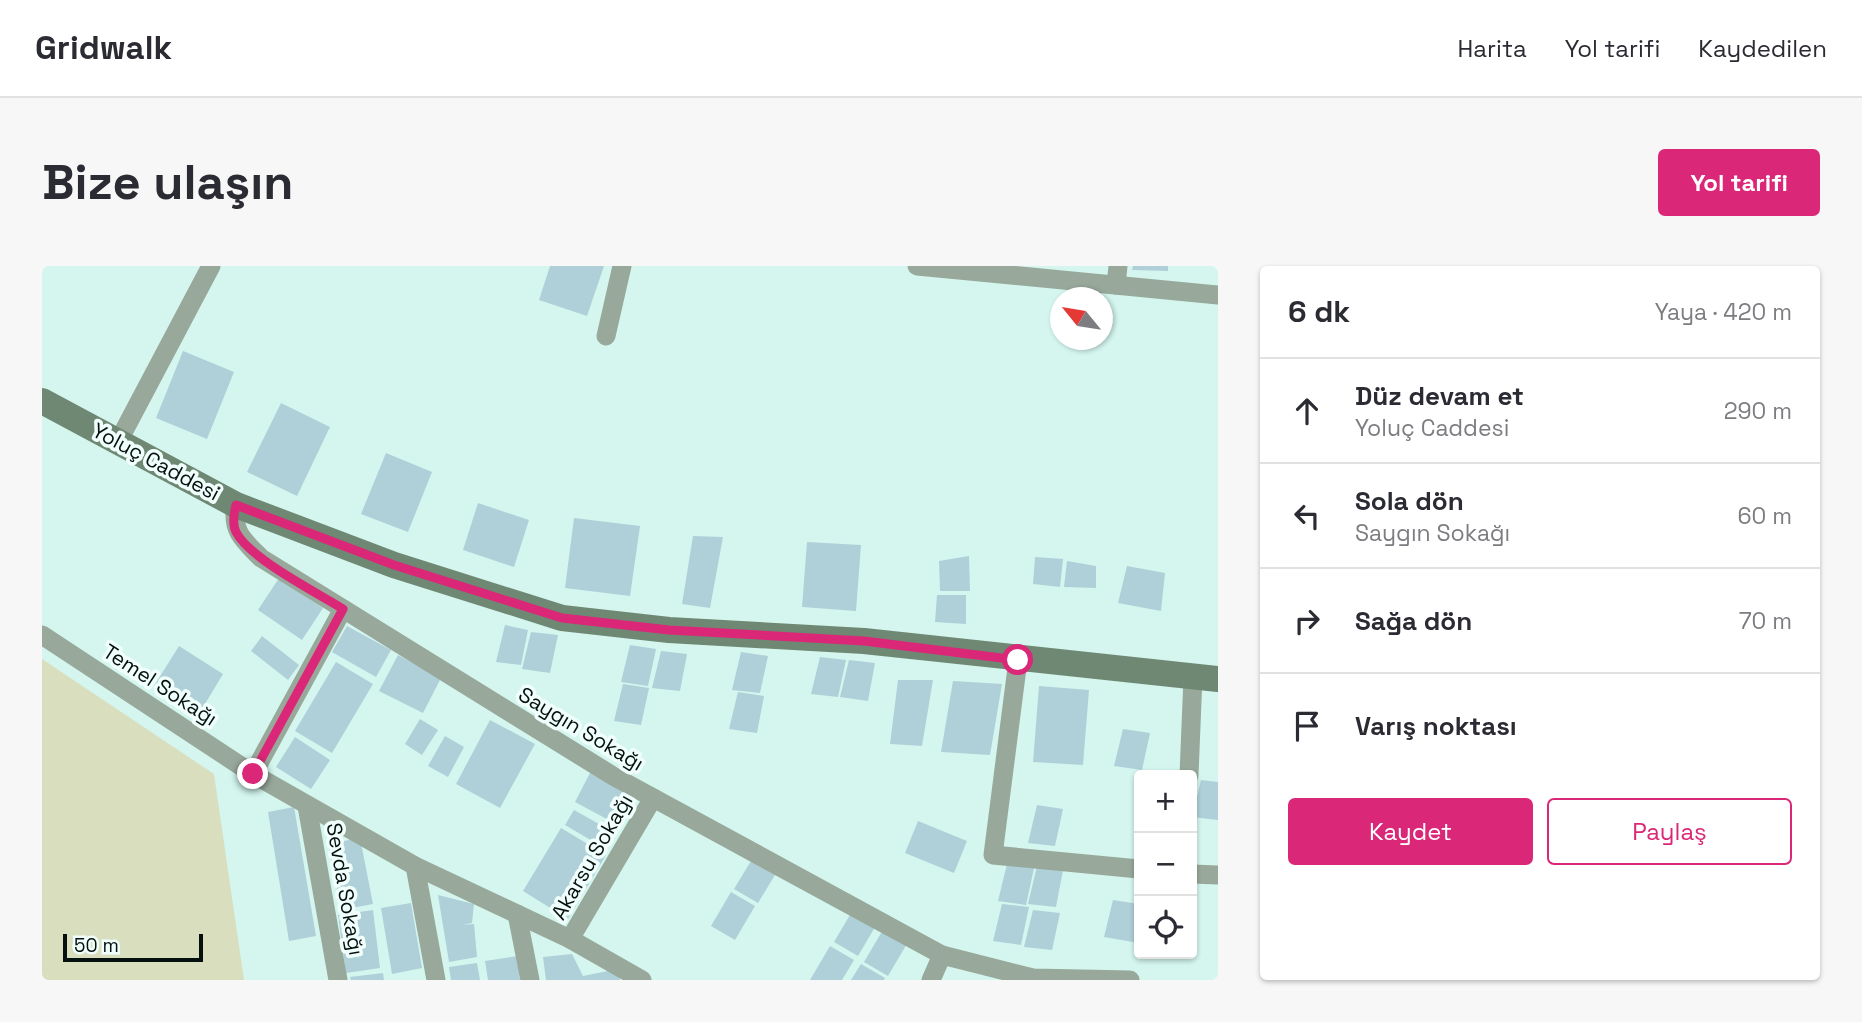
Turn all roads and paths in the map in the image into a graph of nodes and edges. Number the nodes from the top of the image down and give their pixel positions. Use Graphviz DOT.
graph roads {
  1 [pos="211,266"];
  2 [pos="622,266"];
  3 [pos="917,266"];
  4 [pos="1117,276"];
  5 [pos="1218,295"];
  6 [pos="606,336"];
  7 [pos="42,401"];
  8 [pos="118,442"];
  9 [pos="236,505"];
  10 [pos="343,609"];
  11 [pos="42,635"];
  12 [pos="1018,660"];
  13 [pos="1205,678"];
  14 [pos="1190,770"];
  15 [pos="253,774"];
  16 [pos="653,797"];
  17 [pos="307,806"];
  18 [pos="415,866"];
  19 [pos="1134,869"];
  20 [pos="1197,874"];
  21 [pos="1218,876"];
  22 [pos="517,915"];
  23 [pos="570,939"];
  24 [pos="942,954"];
  25 [pos="338,980"];
  26 [pos="436,980"];
  27 [pos="530,980"];
  28 [pos="642,980"];
  29 [pos="931,980"];
  30 [pos="1130,980"];
  1 -- 8 [label="street"];
  2 -- 6 [label="street"];
  3 -- 4 [label="street"];
  4 -- 5 [label="street"];
  7 -- 8 [label="street, Yoluç Caddesi"];
  8 -- 9 [label="street, Yoluç Caddesi"];
  9 -- 10 [label="street, Saygın Sokağı"];
  9 -- 12 [label="street, Yoluç Caddesi"];
  10 -- 15 [label="street"];
  10 -- 16 [label="street, Saygın Sokağı"];
  11 -- 15 [label="street, Temel Sokağı"];
  12 -- 13 [label="street, Yoluç Caddesi"];
  12 -- 19 [label="street"];
  13 -- 14 [label="street"];
  15 -- 17 [label="street, Temel Sokağı"];
  16 -- 23 [label="street, Akarsu Sokağı"];
  16 -- 24 [label="street, Saygın Sokağı"];
  17 -- 18 [label="street, Temel Sokağı"];
  17 -- 25 [label="street, Sevda Sokağı"];
  18 -- 22 [label="street, Temel Sokağı"];
  18 -- 26 [label="street"];
  20 -- 21 [label="street"];
  22 -- 23 [label="street, Temel Sokağı"];
  22 -- 27 [label="street"];
  23 -- 28 [label="street, Temel Sokağı"];
  24 -- 29 [label="street"];
  24 -- 30 [label="street, Saygın Sokağı"];
}
